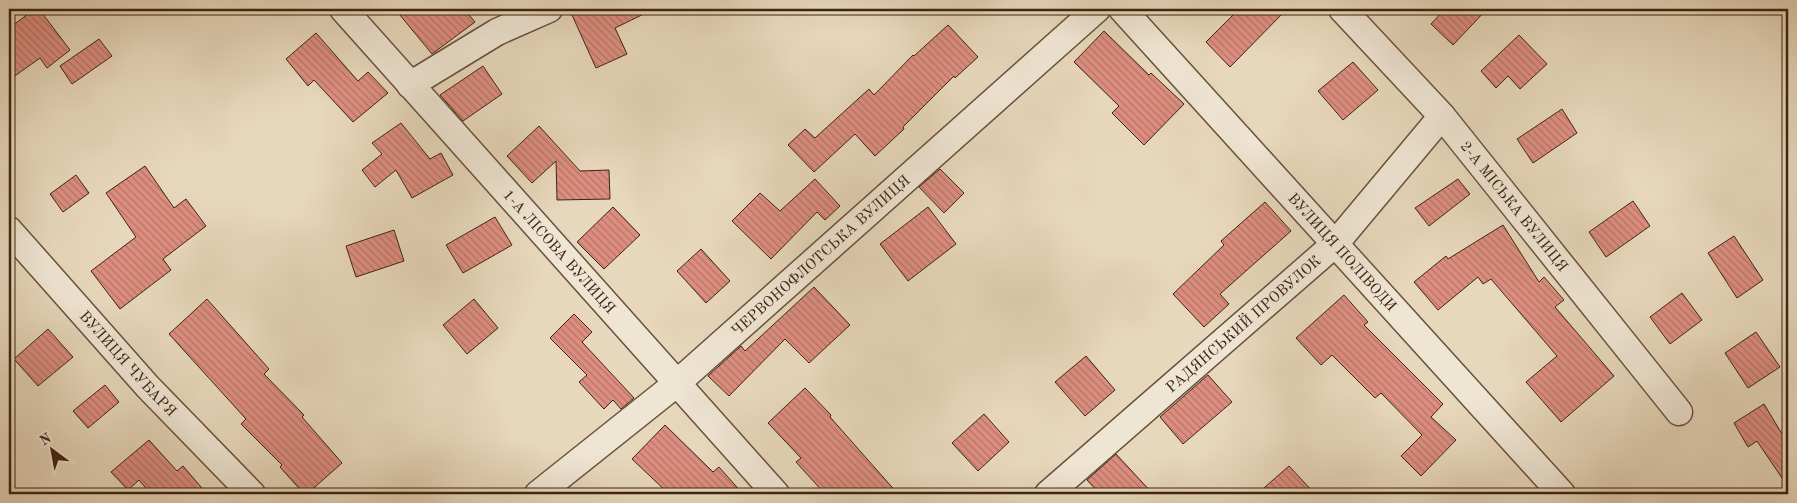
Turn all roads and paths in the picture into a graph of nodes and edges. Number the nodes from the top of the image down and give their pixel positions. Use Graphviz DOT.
graph roads {
  1 [pos="343,9"];
  2 [pos="548,9"];
  3 [pos="1097,9"];
  4 [pos="1122,9"];
  5 [pos="1342,9"];
  6 [pos="410,85"];
  7 [pos="1442,116"];
  8 [pos="9,230"];
  9 [pos="1335,244"];
  10 [pos="676,384"];
  11 [pos="1679,412"];
  12 [pos="252,494"];
  13 [pos="538,494"];
  14 [pos="776,494"];
  15 [pos="1048,494"];
  16 [pos="1562,494"];
  1 -- 6 [label="street, 1-А ЛІСОВА ВУЛИЦЯ"];
  2 -- 6 [label="street"];
  3 -- 10 [label="street, ЧЕРВОНОФЛОТСЬКА ВУЛИЦЯ"];
  4 -- 9 [label="street, ВУЛИЦЯ ПОЛІВОДИ"];
  5 -- 7 [label="street, 2-А МІСЬКА ВУЛИЦЯ"];
  6 -- 10 [label="street, 1-А ЛІСОВА ВУЛИЦЯ"];
  7 -- 9 [label="street, РАДЯНСЬКИЙ ПРОВУЛОК"];
  7 -- 11 [label="street, 2-А МІСЬКА ВУЛИЦЯ"];
  8 -- 12 [label="street, ВУЛИЦЯ ЧУБАРЯ"];
  9 -- 15 [label="street, РАДЯНСЬКИЙ ПРОВУЛОК"];
  9 -- 16 [label="street, ВУЛИЦЯ ПОЛІВОДИ"];
  10 -- 13 [label="street, ЧЕРВОНОФЛОТСЬКА ВУЛИЦЯ"];
  10 -- 14 [label="street, 1-А ЛІСОВА ВУЛИЦЯ"];
}
